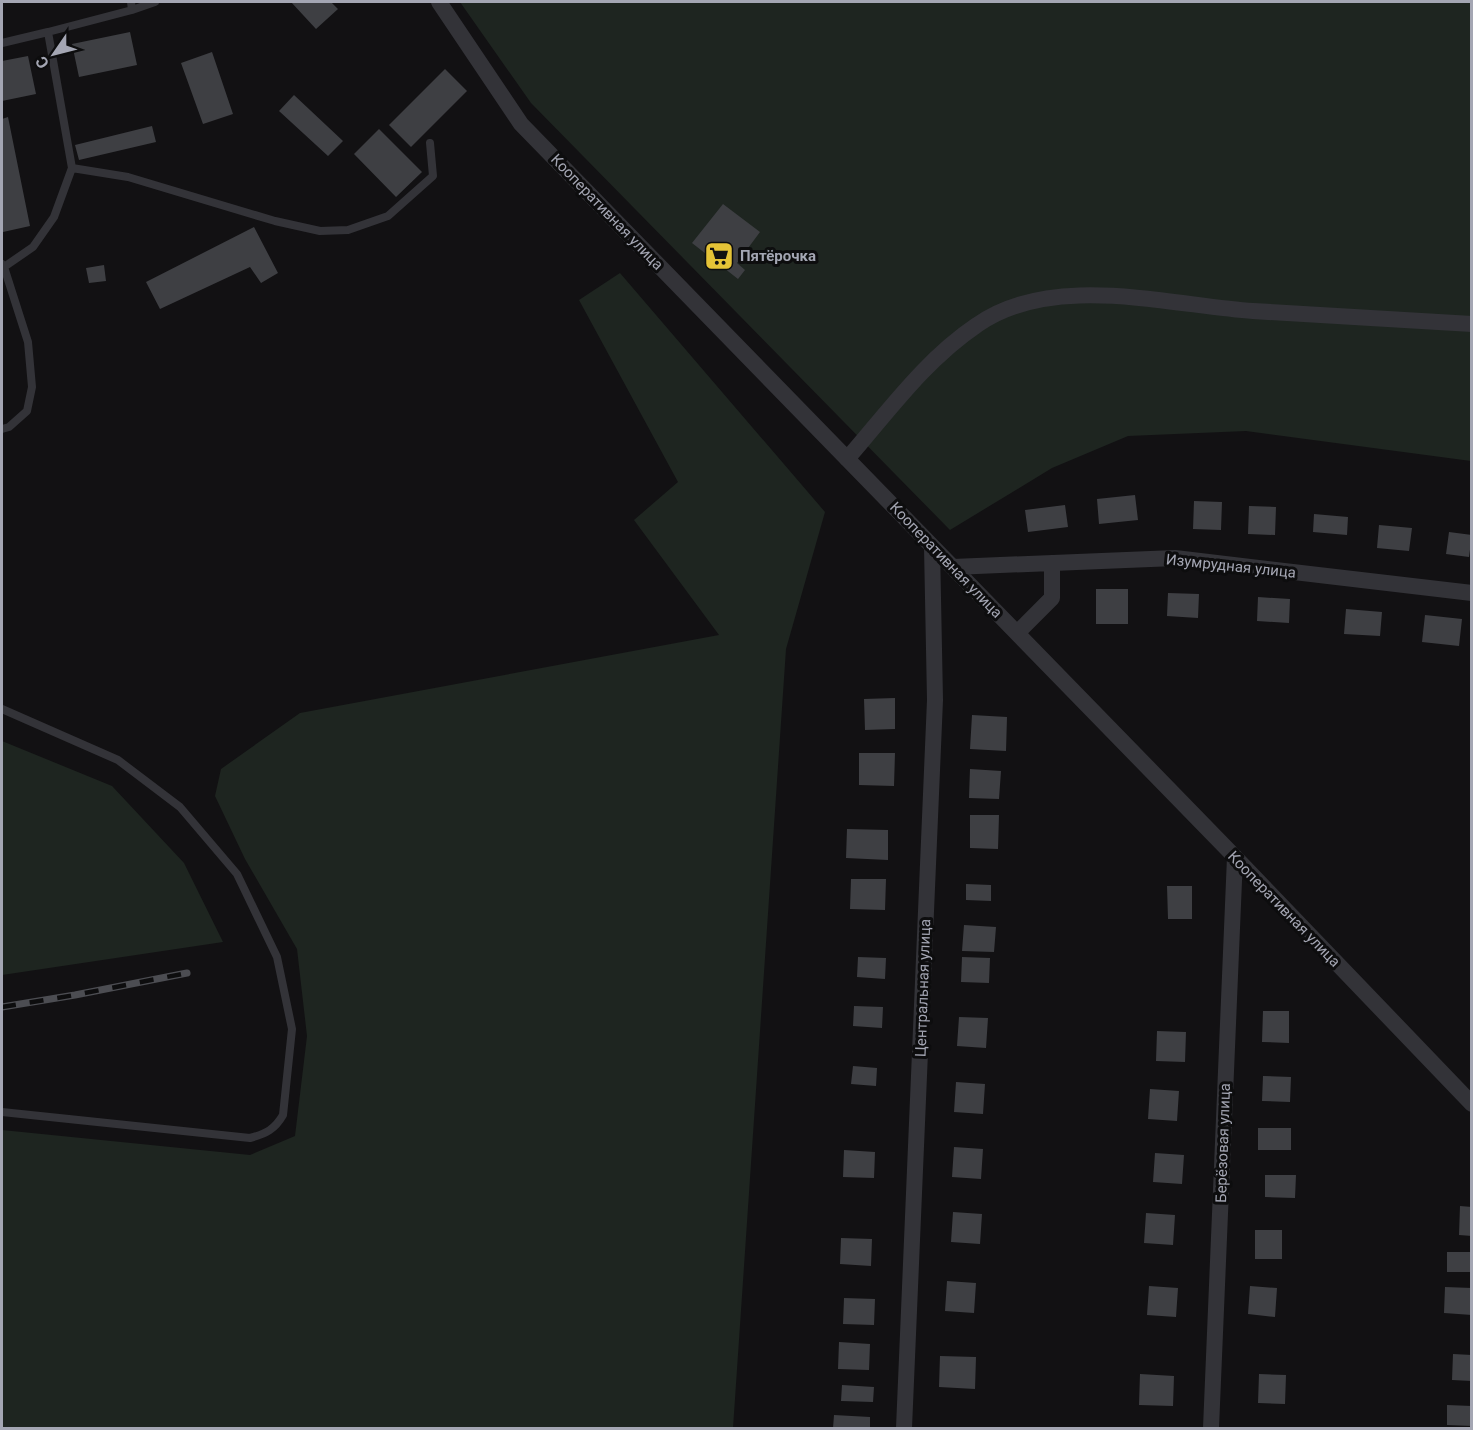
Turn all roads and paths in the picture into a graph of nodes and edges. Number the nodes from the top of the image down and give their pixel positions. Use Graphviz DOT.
graph roads {
  1 [pos="155,2"];
  2 [pos="439,2"];
  3 [pos="131,6"];
  4 [pos="48,32"];
  5 [pos="2,43"];
  6 [pos="430,142"];
  7 [pos="72,168"];
  8 [pos="3,265"];
  9 [pos="1472,324"];
  10 [pos="2,429"];
  11 [pos="847,459"];
  12 [pos="932,546"];
  13 [pos="1052,563"];
  14 [pos="953,567"];
  15 [pos="1472,593"];
  16 [pos="1017,633"];
  17 [pos="2,709"];
  18 [pos="1235,857"];
  19 [pos="1472,1104"];
  20 [pos="2,1112"];
  21 [pos="904,1428"];
  22 [pos="1211,1428"];
  1 -- 3 [label="lane"];
  2 -- 11 [label="street, Кооперативная улица"];
  3 -- 4 [label="lane"];
  4 -- 5 [label="lane"];
  4 -- 7 [label="lane"];
  6 -- 7 [label="lane"];
  7 -- 8 [label="lane"];
  8 -- 10 [label="lane"];
  9 -- 11 [label="street"];
  11 -- 12 [label="street, Кооперативная улица"];
  12 -- 14 [label="street, Кооперативная улица"];
  12 -- 21 [label="street, Центральная улица"];
  13 -- 14 [label="street, Изумрудная улица"];
  13 -- 15 [label="street, Изумрудная улица"];
  13 -- 16 [label="street"];
  14 -- 16 [label="street, Кооперативная улица"];
  16 -- 18 [label="street, Кооперативная улица"];
  17 -- 20 [label="lane"];
  18 -- 19 [label="street, Кооперативная улица"];
  18 -- 22 [label="street, Берёзовая улица"];
}
